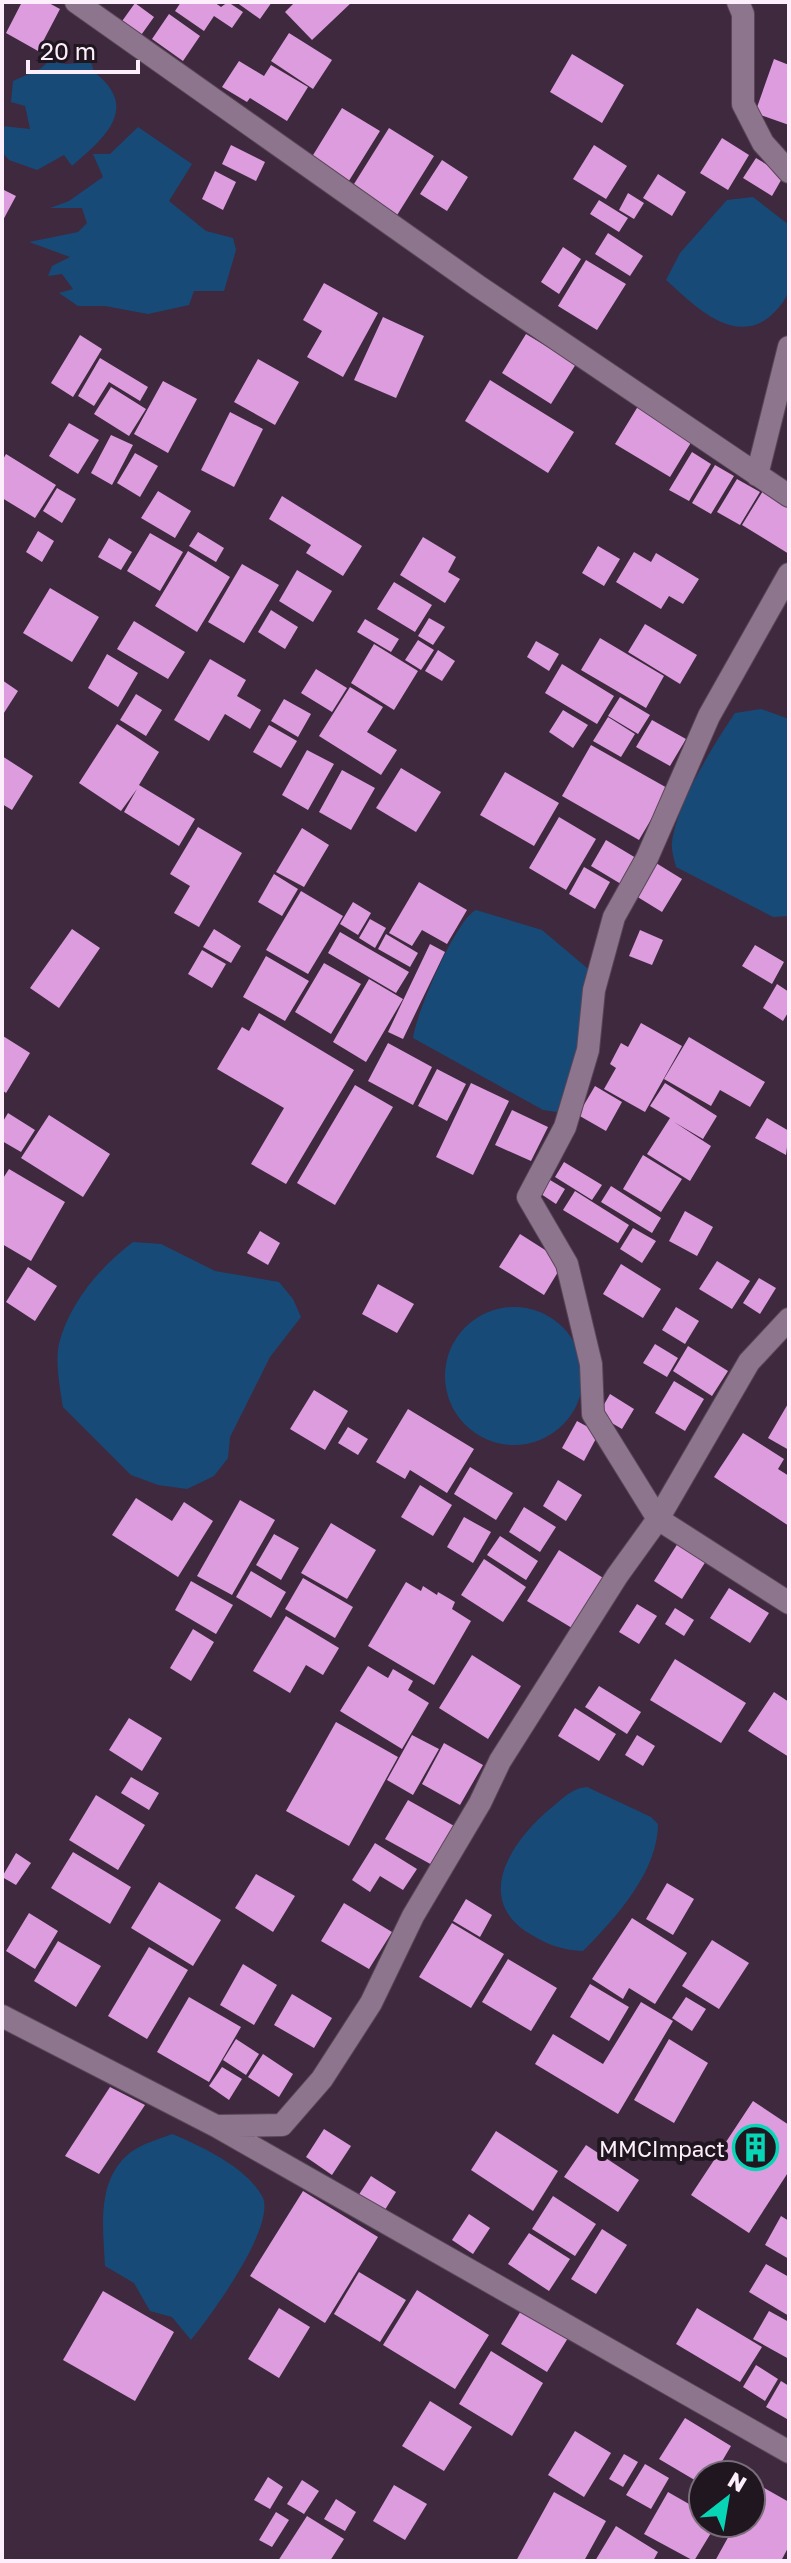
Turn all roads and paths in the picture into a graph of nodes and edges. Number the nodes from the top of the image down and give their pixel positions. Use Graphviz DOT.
graph roads {
  1 [pos="76,2"];
  2 [pos="738,2"];
  3 [pos="789,172"];
  4 [pos="789,347"];
  5 [pos="757,475"];
  6 [pos="789,496"];
  7 [pos="789,574"];
  8 [pos="789,1319"];
  9 [pos="658,1519"];
  10 [pos="789,1603"];
  11 [pos="2,2016"];
  12 [pos="216,2126"];
  13 [pos="789,2452"];
  1 -- 5 [label="street"];
  2 -- 3 [label="street"];
  4 -- 5 [label="street"];
  5 -- 6 [label="street"];
  7 -- 9 [label="street"];
  8 -- 9 [label="street"];
  9 -- 10 [label="street"];
  9 -- 12 [label="street"];
  11 -- 12 [label="street"];
  12 -- 13 [label="street"];
}
